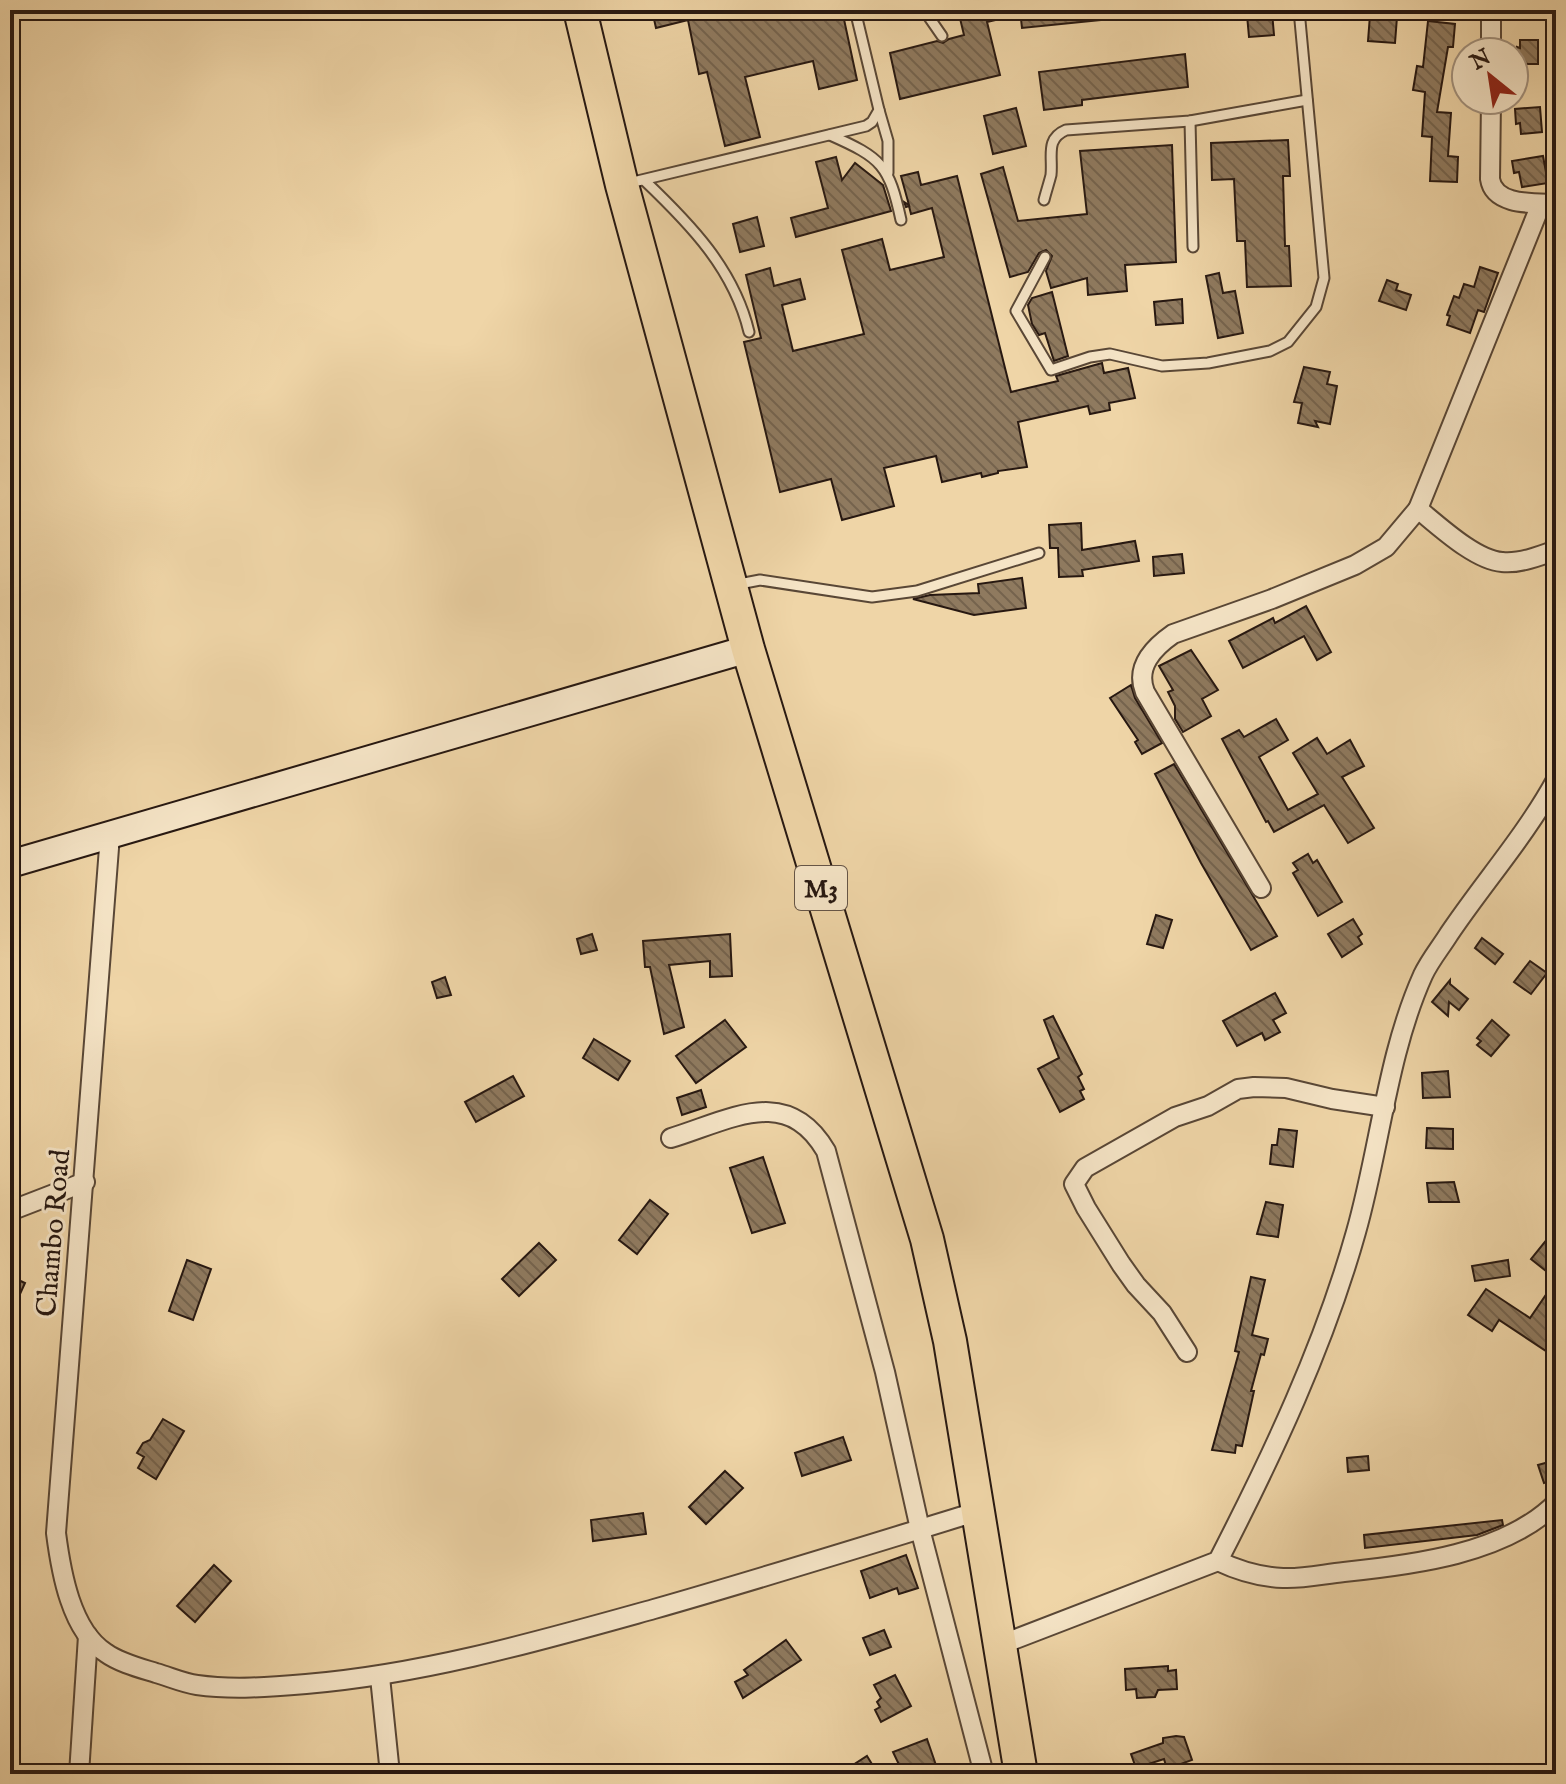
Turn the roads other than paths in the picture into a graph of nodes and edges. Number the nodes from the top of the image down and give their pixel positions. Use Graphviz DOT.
graph roads {
  1 [pos="580,10"];
  2 [pos="866,10"];
  3 [pos="924,10"];
  4 [pos="1299,10"];
  5 [pos="1491,10"];
  6 [pos="855,12"];
  7 [pos="942,36"];
  8 [pos="1491,36"];
  9 [pos="1307,100"];
  10 [pos="879,110"];
  11 [pos="1491,116"];
  12 [pos="1190,121"];
  13 [pos="830,135"];
  14 [pos="888,173"];
  15 [pos="634,183"];
  16 [pos="1044,200"];
  17 [pos="1549,204"];
  18 [pos="901,220"];
  19 [pos="1193,247"];
  20 [pos="1045,257"];
  21 [pos="749,332"];
  22 [pos="1418,509"];
  23 [pos="1556,550"];
  24 [pos="1039,553"];
  25 [pos="731,586"];
  26 [pos="748,649"];
  27 [pos="1556,780"];
  28 [pos="110,835"];
  29 [pos="10,864"];
  30 [pos="1261,888"];
  31 [pos="1385,1107"];
  32 [pos="671,1138"];
  33 [pos="85,1182"];
  34 [pos="10,1211"];
  35 [pos="1187,1352"];
  36 [pos="1556,1503"];
  37 [pos="979,1511"];
  38 [pos="920,1529"];
  39 [pos="1218,1561"];
  40 [pos="88,1636"];
  41 [pos="1000,1645"];
  42 [pos="380,1677"];
  43 [pos="79,1774"];
  44 [pos="390,1774"];
  45 [pos="984,1774"];
  46 [pos="1021,1774"];
  1 -- 15 [label="highway, M3"];
  2 -- 6 [label="lane"];
  3 -- 7 [label="lane"];
  4 -- 9 [label="lane"];
  5 -- 8 [label="street"];
  6 -- 10 [label="lane"];
  9 -- 12 [label="lane"];
  9 -- 20 [label="lane"];
  10 -- 13 [label="lane"];
  10 -- 14 [label="lane"];
  11 -- 17 [label="street"];
  12 -- 16 [label="lane"];
  12 -- 19 [label="lane"];
  13 -- 14 [label="lane"];
  13 -- 15 [label="lane"];
  14 -- 18 [label="lane"];
  15 -- 21 [label="lane"];
  15 -- 25 [label="highway, M3"];
  17 -- 22 [label="street"];
  22 -- 23 [label="street"];
  22 -- 30 [label="street"];
  24 -- 25 [label="lane"];
  25 -- 26 [label="highway, M3"];
  26 -- 28 [label="main road"];
  26 -- 37 [label="highway, M3"];
  27 -- 31 [label="street"];
  28 -- 29 [label="main road"];
  28 -- 33 [label="street, Chambo Road"];
  31 -- 35 [label="street"];
  31 -- 39 [label="street"];
  32 -- 38 [label="street"];
  33 -- 34 [label="street"];
  33 -- 40 [label="street, Chambo Road"];
  36 -- 39 [label="street"];
  37 -- 38 [label="street"];
  37 -- 41 [label="highway, M3"];
  38 -- 42 [label="street"];
  38 -- 45 [label="street"];
  39 -- 41 [label="street"];
  40 -- 42 [label="street"];
  40 -- 43 [label="street, Chambo Road"];
  41 -- 46 [label="highway, M3"];
  42 -- 44 [label="street"];
}
